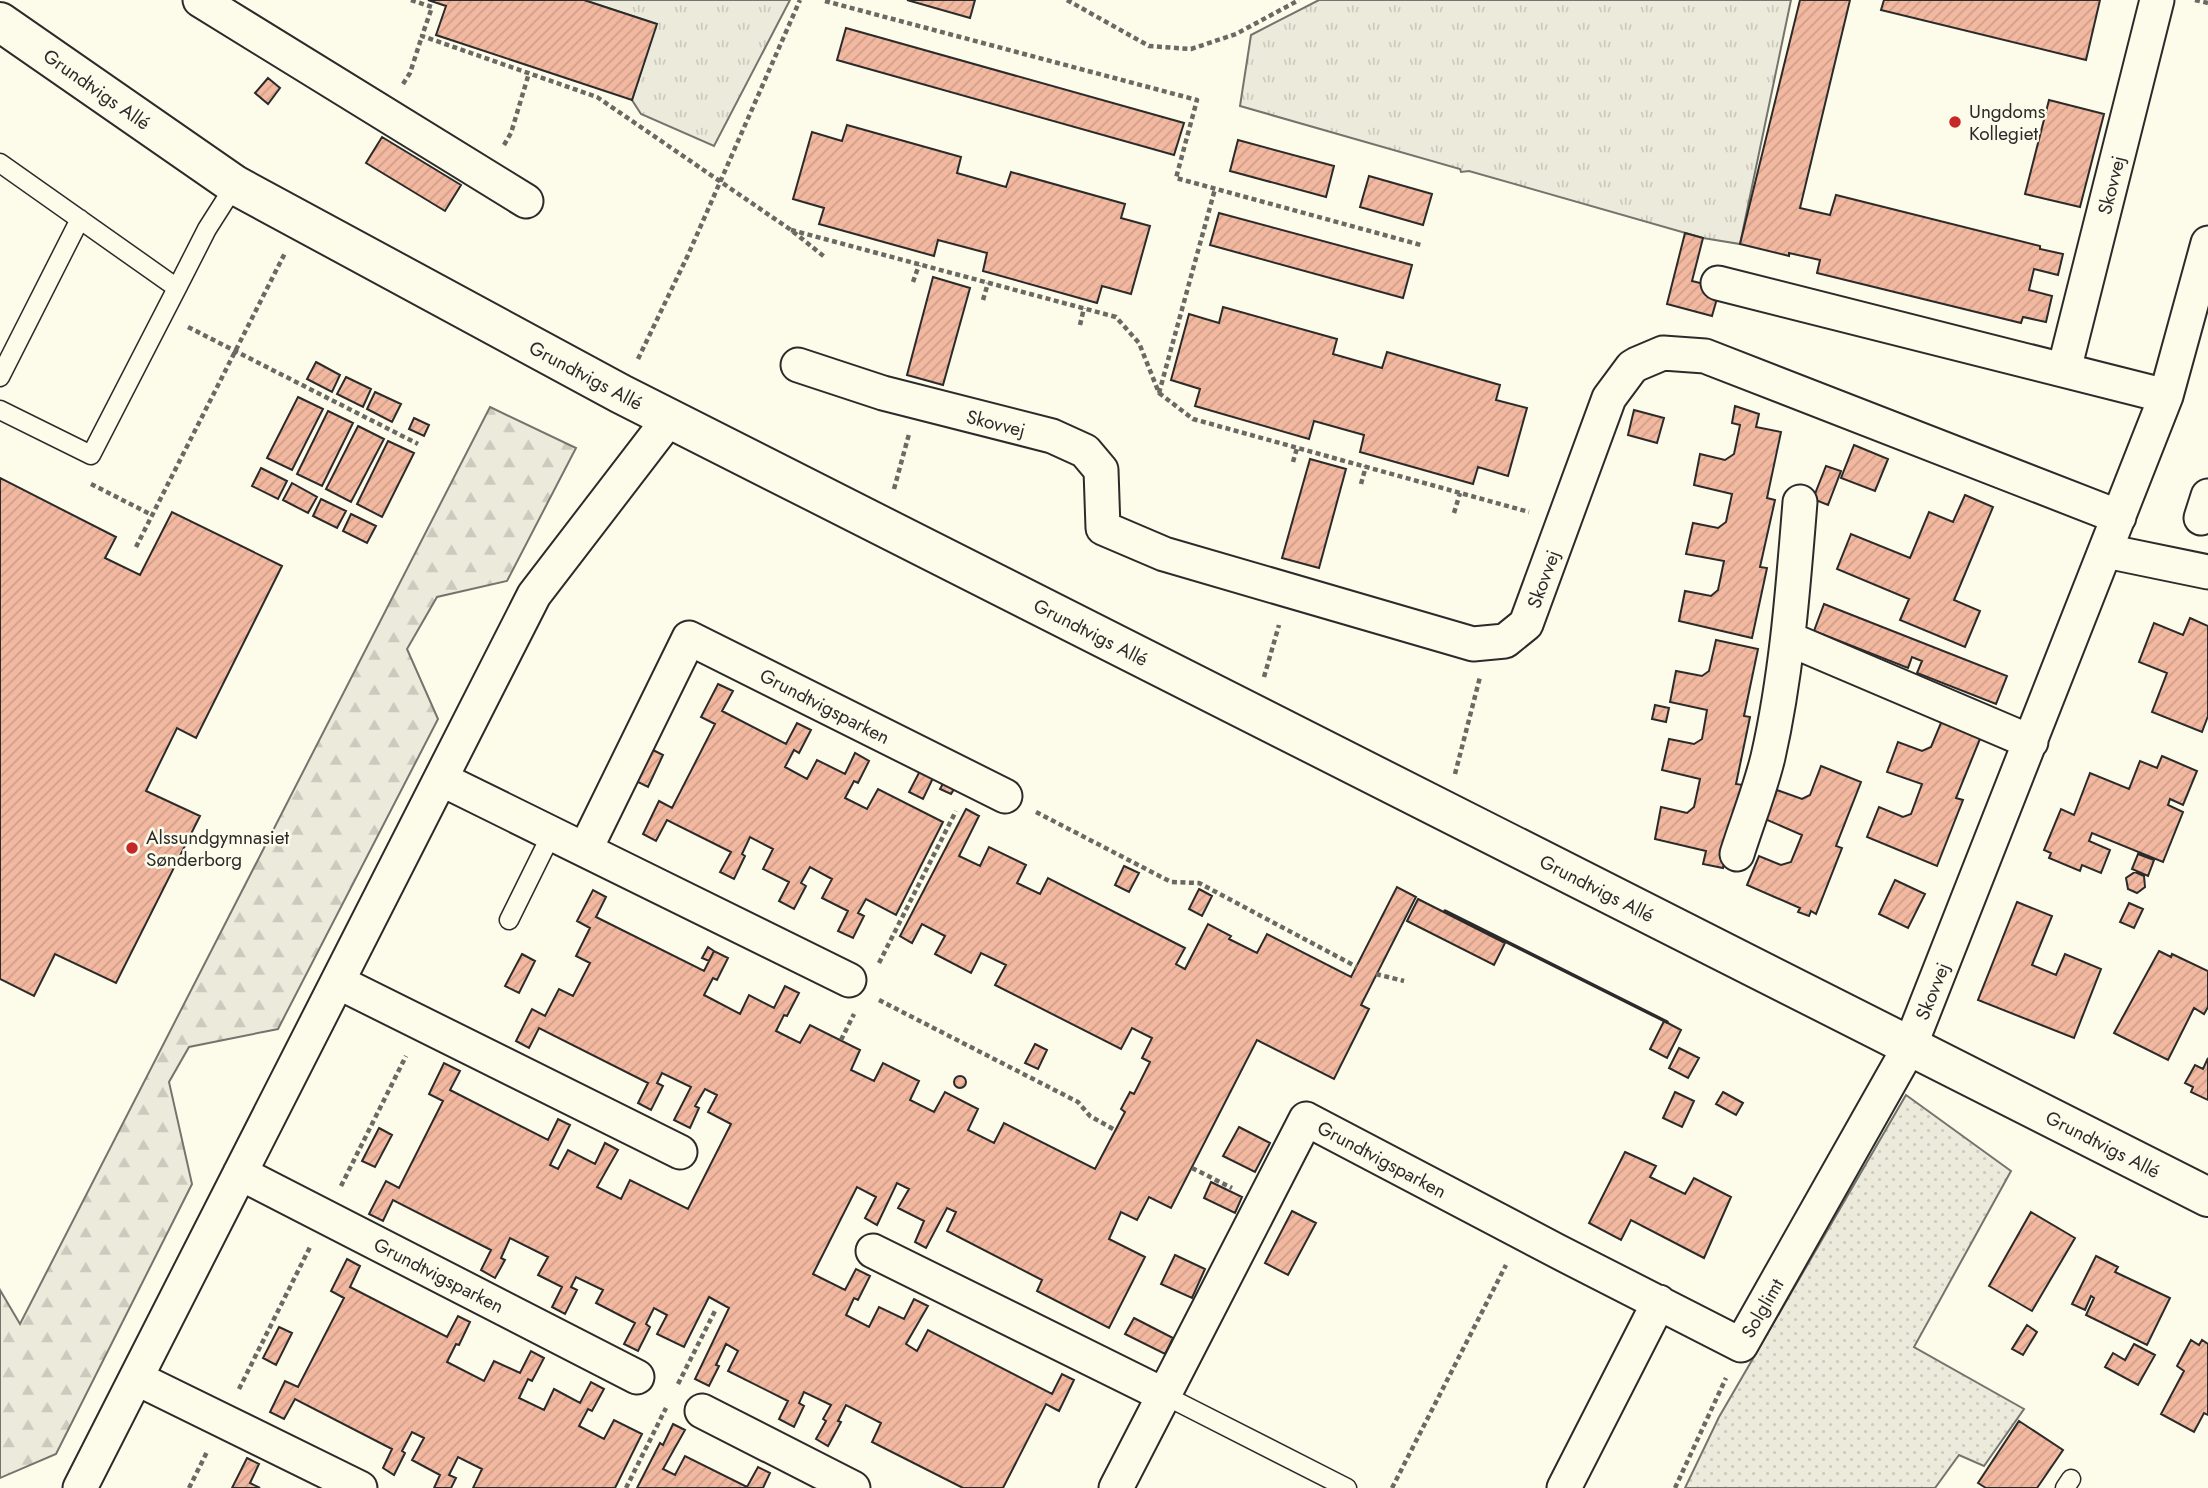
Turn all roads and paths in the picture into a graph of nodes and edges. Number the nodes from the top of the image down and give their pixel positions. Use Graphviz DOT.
graph roads {
  1 [pos="200,0"];
  2 [pos="411,0"];
  3 [pos="800,0"];
  4 [pos="1067,0"];
  5 [pos="1299,0"];
  6 [pos="2157,0"];
  7 [pos="2196,0"];
  8 [pos="825,1"];
  9 [pos="2208,3"];
  10 [pos="0,22"];
  11 [pos="422,36"];
  12 [pos="529,73"];
  13 [pos="386,114"];
  14 [pos="0,163"];
  15 [pos="488,176"];
  16 [pos="720,182"];
  17 [pos="235,185"];
  18 [pos="1215,189"];
  19 [pos="526,201"];
  20 [pos="80,219"];
  21 [pos="301,221"];
  22 [pos="791,230"];
  23 [pos="2208,243"];
  24 [pos="1421,245"];
  25 [pos="826,258"];
  26 [pos="919,265"];
  27 [pos="913,282"];
  28 [pos="988,283"];
  29 [pos="1718,283"];
  30 [pos="177,288"];
  31 [pos="982,300"];
  32 [pos="1084,309"];
  33 [pos="163,314"];
  34 [pos="1080,325"];
  35 [pos="235,351"];
  36 [pos="797,365"];
  37 [pos="2064,370"];
  38 [pos="0,377"];
  39 [pos="1159,393"];
  40 [pos="621,394"];
  41 [pos="2166,396"];
  42 [pos="918,402"];
  43 [pos="0,410"];
  44 [pos="670,419"];
  45 [pos="418,444"];
  46 [pos="1297,448"];
  47 [pos="1293,462"];
  48 [pos="1366,467"];
  49 [pos="1361,484"];
  50 [pos="1460,493"];
  51 [pos="1800,502"];
  52 [pos="1454,513"];
  53 [pos="2119,517"];
  54 [pos="1564,521"];
  55 [pos="883,527"];
  56 [pos="136,547"];
  57 [pos="2106,551"];
  58 [pos="2208,572"];
  59 [pos="1289,591"];
  60 [pos="1789,639"];
  61 [pos="1489,643"];
  62 [pos="1254,714"];
  63 [pos="2031,742"];
  64 [pos="441,779"];
  65 [pos="972,779"];
  66 [pos="1004,796"];
  67 [pos="1445,811"];
  68 [pos="552,833"];
  69 [pos="585,850"];
  70 [pos="1737,854"];
  71 [pos="509,920"];
  72 [pos="1357,967"];
  73 [pos="1377,974"];
  74 [pos="1404,981"];
  75 [pos="338,982"];
  76 [pos="857,986"];
  77 [pos="423,1024"];
  78 [pos="841,1040"];
  79 [pos="1910,1046"];
  80 [pos="1115,1130"];
  81 [pos="680,1152"];
  82 [pos="1192,1168"];
  83 [pos="240,1173"];
  84 [pos="2208,1197"];
  85 [pos="1263,1203"];
  86 [pos="326,1217"];
  87 [pos="1522,1233"];
  88 [pos="873,1251"];
  89 [pos="1658,1302"];
  90 [pos="1741,1345"];
  91 [pos="637,1377"];
  92 [pos="136,1378"];
  93 [pos="1164,1395"];
  94 [pos="702,1411"];
  95 [pos="223,1420"];
  96 [pos="80,1488"];
  97 [pos="189,1488"];
  98 [pos="360,1488"];
  99 [pos="853,1488"];
  100 [pos="1116,1488"];
  101 [pos="1347,1488"];
  102 [pos="1392,1488"];
  103 [pos="1564,1488"];
  104 [pos="1675,1488"];
  1 -- 13 [label="street"];
  2 -- 11 [label="path"];
  3 -- 16 [label="path"];
  4 -- 5 [label="path"];
  6 -- 37 [label="street, Skovvej"];
  7 -- 9 [label="path"];
  8 -- 18 [label="path"];
  10 -- 17 [label="street, Grundtvigs Allé"];
  11 -- 12 [label="path"];
  11 -- 13 [label="path"];
  12 -- 15 [label="path"];
  12 -- 16 [label="path"];
  13 -- 15 [label="street"];
  14 -- 20 [label="lane"];
  15 -- 19 [label="street"];
  16 -- 22 [label="path"];
  16 -- 40 [label="path"];
  17 -- 21 [label="street, Grundtvigs Allé"];
  17 -- 30 [label="lane"];
  18 -- 24 [label="path"];
  18 -- 39 [label="path"];
  20 -- 30 [label="lane"];
  20 -- 38 [label="lane"];
  21 -- 35 [label="path"];
  21 -- 40 [label="street, Grundtvigs Allé"];
  22 -- 25 [label="path"];
  22 -- 26 [label="path"];
  23 -- 41 [label="street, Skovvej"];
  26 -- 27 [label="path"];
  26 -- 28 [label="path"];
  28 -- 31 [label="path"];
  28 -- 32 [label="path"];
  29 -- 37 [label="street"];
  30 -- 33 [label="lane"];
  32 -- 34 [label="path"];
  32 -- 39 [label="path"];
  33 -- 35 [label="path"];
  33 -- 43 [label="lane"];
  35 -- 45 [label="path"];
  35 -- 56 [label="path"];
  36 -- 42 [label="street, Skovvej"];
  37 -- 41 [label="street"];
  39 -- 46 [label="path"];
  40 -- 44 [label="street, Grundtvigs Allé"];
  41 -- 53 [label="street, Skovvej"];
  42 -- 55 [label="path"];
  42 -- 59 [label="street, Skovvej"];
  44 -- 55 [label="street, Grundtvigs Allé"];
  44 -- 64 [label="street"];
  46 -- 47 [label="path"];
  46 -- 48 [label="path"];
  48 -- 49 [label="path"];
  48 -- 50 [label="path"];
  50 -- 52 [label="path"];
  50 -- 54 [label="path"];
  51 -- 60 [label="street"];
  53 -- 54 [label="street, Skovvej"];
  53 -- 57 [label="street, Skovvej"];
  54 -- 61 [label="street, Skovvej"];
  55 -- 62 [label="street, Grundtvigs Allé"];
  57 -- 58 [label="street"];
  57 -- 63 [label="street, Skovvej"];
  59 -- 61 [label="street, Skovvej"];
  59 -- 62 [label="path"];
  60 -- 63 [label="street"];
  60 -- 70 [label="street"];
  61 -- 67 [label="path"];
  62 -- 67 [label="street, Grundtvigs Allé"];
  63 -- 79 [label="street, Skovvej"];
  64 -- 68 [label="street"];
  64 -- 75 [label="street"];
  65 -- 66 [label="street, Grundtvigsparken"];
  65 -- 69 [label="street, Grundtvigsparken"];
  65 -- 76 [label="path"];
  66 -- 72 [label="path"];
  67 -- 79 [label="street, Grundtvigs Allé"];
  68 -- 69 [label="street"];
  68 -- 71 [label="lane"];
  69 -- 76 [label="street"];
  73 -- 74 [label="path"];
  75 -- 77 [label="street"];
  75 -- 83 [label="street"];
  76 -- 78 [label="path"];
  76 -- 80 [label="path"];
  77 -- 81 [label="street"];
  77 -- 86 [label="path"];
  79 -- 84 [label="street, Grundtvigs Allé"];
  79 -- 90 [label="street, Solglimt"];
  82 -- 85 [label="path"];
  83 -- 86 [label="street, Grundtvigsparken"];
  83 -- 92 [label="street"];
  85 -- 87 [label="street, Grundtvigsparken"];
  85 -- 93 [label="street, Grundtvigsparken"];
  86 -- 91 [label="street, Grundtvigsparken"];
  86 -- 95 [label="path"];
  87 -- 89 [label="street, Grundtvigsparken"];
  87 -- 102 [label="path"];
  88 -- 93 [label="street"];
  89 -- 90 [label="street, Solglimt"];
  89 -- 103 [label="street"];
  90 -- 104 [label="path"];
  92 -- 95 [label="street"];
  92 -- 96 [label="street"];
  93 -- 100 [label="street, Grundtvigsparken"];
  93 -- 101 [label="lane"];
  94 -- 99 [label="street"];
  95 -- 97 [label="path"];
  95 -- 98 [label="street"];
}
